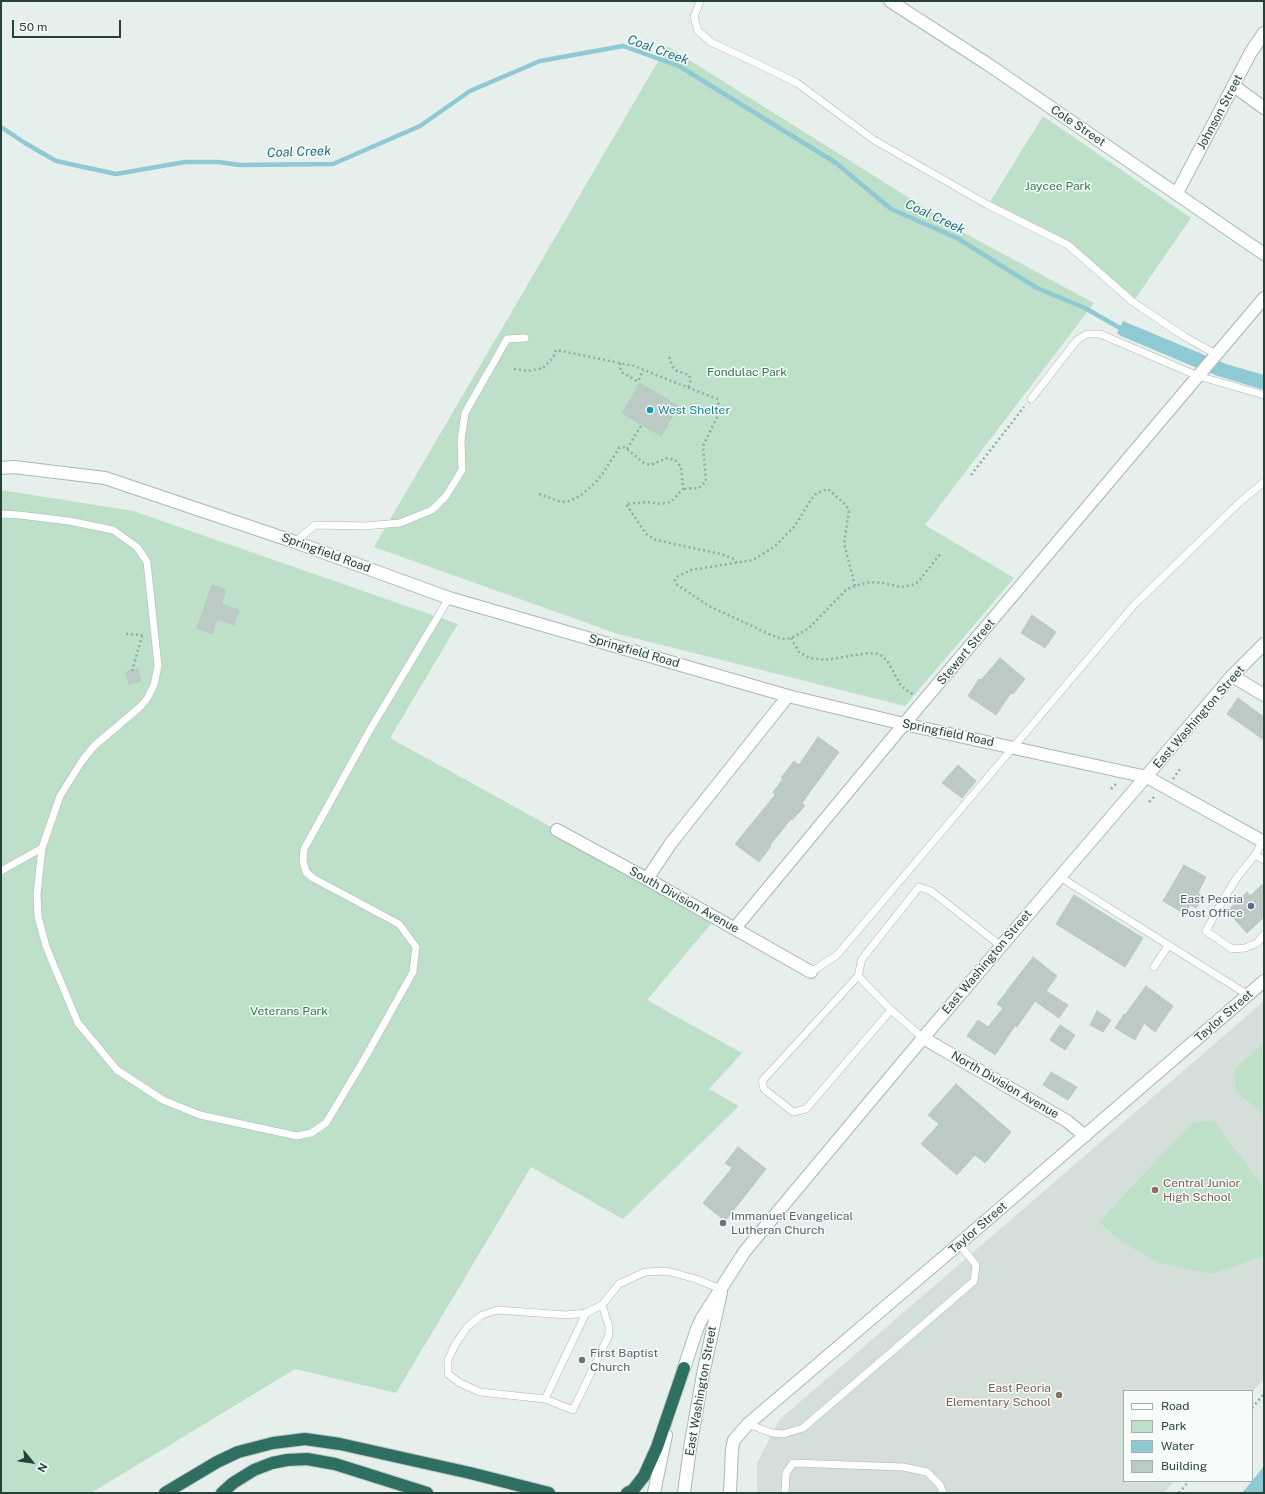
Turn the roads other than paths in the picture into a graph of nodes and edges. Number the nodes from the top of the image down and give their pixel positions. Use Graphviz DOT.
graph roads {
  1 [pos="700,1"];
  2 [pos="890,1"];
  3 [pos="1264,33"];
  4 [pos="1234,86"];
  5 [pos="1264,108"];
  6 [pos="1177,193"];
  7 [pos="1264,254"];
  8 [pos="1264,298"];
  9 [pos="525,338"];
  10 [pos="1216,354"];
  11 [pos="1198,376"];
  12 [pos="1264,395"];
  13 [pos="1031,398"];
  14 [pos="1,468"];
  15 [pos="1264,482"];
  16 [pos="1,514"];
  17 [pos="295,542"];
  18 [pos="449,598"];
  19 [pos="1264,644"];
  20 [pos="1232,676"];
  21 [pos="1264,695"];
  22 [pos="788,696"];
  23 [pos="904,724"];
  24 [pos="1014,747"];
  25 [pos="1147,776"];
  26 [pos="557,830"];
  27 [pos="1263,841"];
  28 [pos="42,848"];
  29 [pos="1255,855"];
  30 [pos="1264,860"];
  31 [pos="1,871"];
  32 [pos="1060,877"];
  33 [pos="647,879"];
  34 [pos="734,928"];
  35 [pos="1264,934"];
  36 [pos="1001,946"];
  37 [pos="1168,946"];
  38 [pos="1154,967"];
  39 [pos="811,972"];
  40 [pos="858,976"];
  41 [pos="1264,981"];
  42 [pos="1248,995"];
  43 [pos="891,1010"];
  44 [pos="923,1038"];
  45 [pos="1085,1136"];
  46 [pos="959,1244"];
  47 [pos="721,1289"];
  48 [pos="602,1305"];
  49 [pos="586,1313"];
  50 [pos="684,1368"];
  51 [pos="545,1399"];
  52 [pos="748,1424"];
  53 [pos="165,1493"];
  54 [pos="222,1493"];
  55 [pos="427,1493"];
  56 [pos="549,1493"];
  57 [pos="627,1493"];
  58 [pos="654,1493"];
  59 [pos="684,1493"];
  60 [pos="733,1493"];
  61 [pos="785,1493"];
  62 [pos="943,1493"];
  1 -- 10 [label="lane"];
  2 -- 6 [label="street, Cole Street"];
  3 -- 4 [label="street, Johnson Street"];
  4 -- 5 [label="street"];
  4 -- 6 [label="street, Johnson Street"];
  6 -- 7 [label="street, Cole Street"];
  8 -- 10 [label="street"];
  9 -- 17 [label="lane"];
  10 -- 11 [label="street, Stewart Street"];
  11 -- 12 [label="lane"];
  11 -- 13 [label="lane"];
  11 -- 23 [label="street, Stewart Street"];
  14 -- 17 [label="street, Springfield Road"];
  15 -- 24 [label="lane"];
  16 -- 28 [label="lane"];
  17 -- 18 [label="street, Springfield Road"];
  18 -- 22 [label="street, Springfield Road"];
  18 -- 28 [label="lane"];
  19 -- 20 [label="street, East Washington Street"];
  20 -- 21 [label="street"];
  20 -- 25 [label="street, East Washington Street"];
  22 -- 23 [label="street, Springfield Road"];
  22 -- 33 [label="street"];
  23 -- 24 [label="street, Springfield Road"];
  23 -- 34 [label="street, Stewart Street"];
  24 -- 25 [label="street, Springfield Road"];
  24 -- 39 [label="lane"];
  25 -- 27 [label="street, Springfield Road"];
  25 -- 32 [label="street, East Washington Street"];
  26 -- 33 [label="street, South Division Avenue"];
  27 -- 29 [label="lane"];
  28 -- 31 [label="lane"];
  29 -- 30 [label="lane"];
  29 -- 35 [label="lane"];
  32 -- 36 [label="street, East Washington Street"];
  32 -- 37 [label="lane"];
  33 -- 34 [label="street, South Division Avenue"];
  34 -- 39 [label="street, South Division Avenue"];
  36 -- 40 [label="lane"];
  36 -- 44 [label="street, East Washington Street"];
  37 -- 38 [label="lane"];
  37 -- 42 [label="lane"];
  40 -- 43 [label="lane"];
  40 -- 43 [label="lane"];
  41 -- 42 [label="street, Taylor Street"];
  42 -- 45 [label="street, Taylor Street"];
  43 -- 44 [label="lane"];
  44 -- 45 [label="street, North Division Avenue"];
  44 -- 47 [label="street, East Washington Street"];
  45 -- 46 [label="street, Taylor Street"];
  46 -- 52 [label="street, Taylor Street"];
  46 -- 52 [label="lane"];
  47 -- 48 [label="lane"];
  47 -- 50 [label="street, East Washington Street"];
  47 -- 59 [label="street, East Washington Street"];
  48 -- 49 [label="lane"];
  48 -- 51 [label="lane"];
  49 -- 51 [label="lane"];
  49 -- 51 [label="lane"];
  50 -- 57 [label="highway"];
  50 -- 58 [label="street, East Washington Street"];
  52 -- 60 [label="street, Taylor Street"];
  53 -- 56 [label="highway"];
  54 -- 55 [label="highway"];
  61 -- 62 [label="lane"];
}
